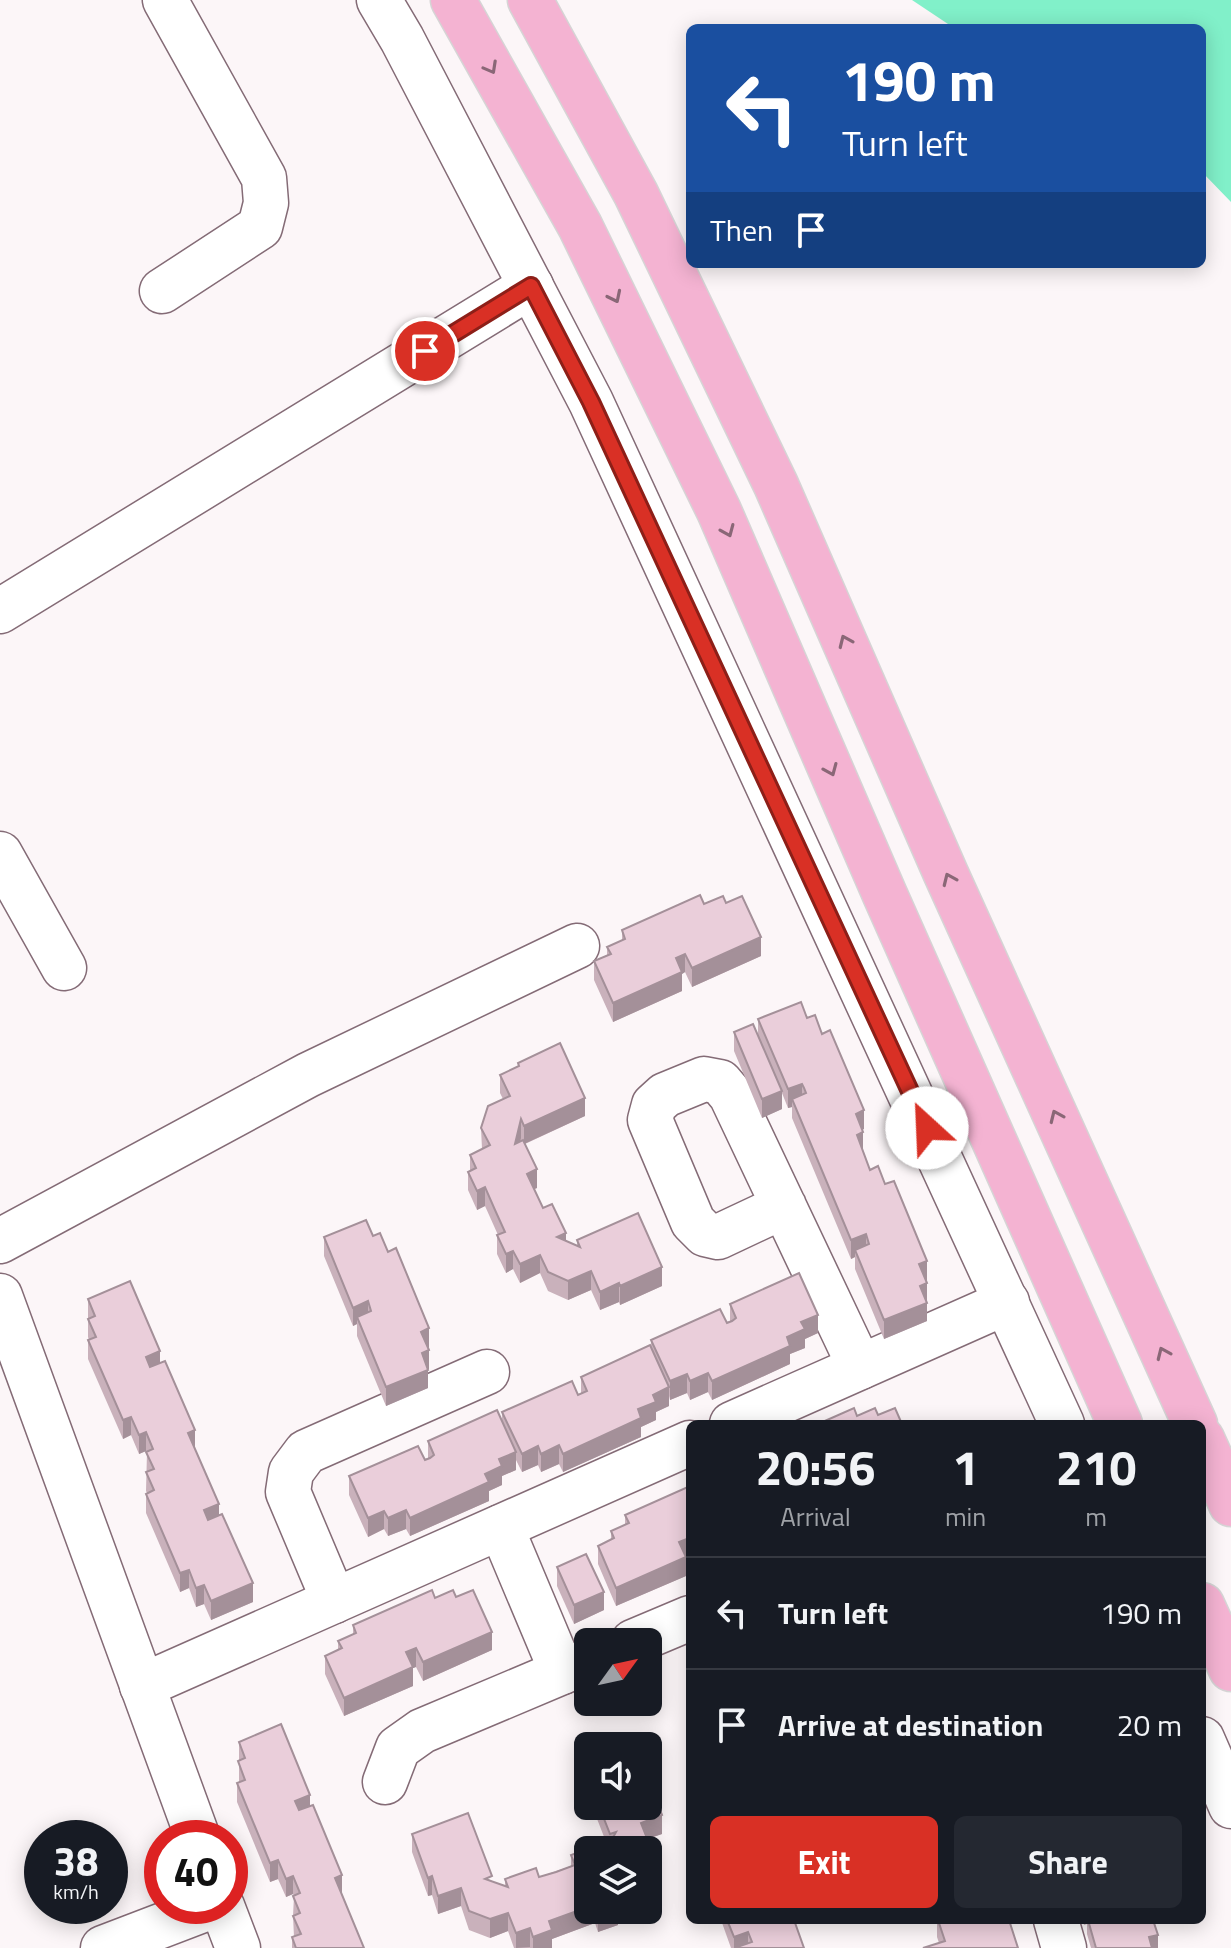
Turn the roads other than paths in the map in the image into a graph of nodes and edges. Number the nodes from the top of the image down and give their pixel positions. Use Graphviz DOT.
graph roads {
  1 [pos="165,0"];
  2 [pos="379,0"];
  3 [pos="453,0"];
  4 [pos="530,0"];
  5 [pos="531,286"];
  6 [pos="162,291"];
  7 [pos="0,611"];
  8 [pos="0,854"];
  9 [pos="577,946"];
  10 [pos="64,968"];
  11 [pos="784,1206"];
  12 [pos="0,1241"];
  13 [pos="0,1296"];
  14 [pos="1007,1302"];
  15 [pos="860,1367"];
  16 [pos="487,1372"];
  17 [pos="741,1420"];
  18 [pos="1060,1420"];
  19 [pos="1118,1420"];
  20 [pos="1193,1420"];
  21 [pos="686,1445"];
  22 [pos="1206,1448"];
  23 [pos="1231,1504"];
  24 [pos="501,1527"];
  25 [pos="334,1601"];
  26 [pos="1206,1614"];
  27 [pos="686,1620"];
  28 [pos="662,1630"];
  29 [pos="574,1664"];
  30 [pos="574,1666"];
  31 [pos="1231,1669"];
  32 [pos="142,1686"];
  33 [pos="1206,1748"];
  34 [pos="385,1782"];
  35 [pos="1231,1806"];
  36 [pos="191,1820"];
  37 [pos="166,1924"];
  38 [pos="229,1924"];
  39 [pos="1057,1924"];
  40 [pos="103,1948"];
  41 [pos="238,1948"];
  42 [pos="1064,1948"];
  1 -- 6 [label="street"];
  2 -- 5 [label="street"];
  3 -- 19 [label="main road, one-way"];
  20 -- 4 [label="main road, one-way"];
  5 -- 7 [label="street"];
  5 -- 14 [label="street"];
  8 -- 10 [label="street"];
  9 -- 12 [label="street"];
  11 -- 15 [label="street"];
  13 -- 32 [label="street"];
  14 -- 15 [label="street"];
  14 -- 18 [label="street"];
  15 -- 17 [label="street"];
  16 -- 25 [label="street"];
  21 -- 24 [label="street"];
  22 -- 23 [label="main road"];
  24 -- 25 [label="street"];
  24 -- 29 [label="street"];
  25 -- 32 [label="street"];
  26 -- 31 [label="main road"];
  27 -- 28 [label="street"];
  30 -- 34 [label="street"];
  32 -- 36 [label="street"];
  33 -- 35 [label="street"];
  37 -- 40 [label="street"];
  38 -- 41 [label="street"];
  39 -- 42 [label="street"];
}
